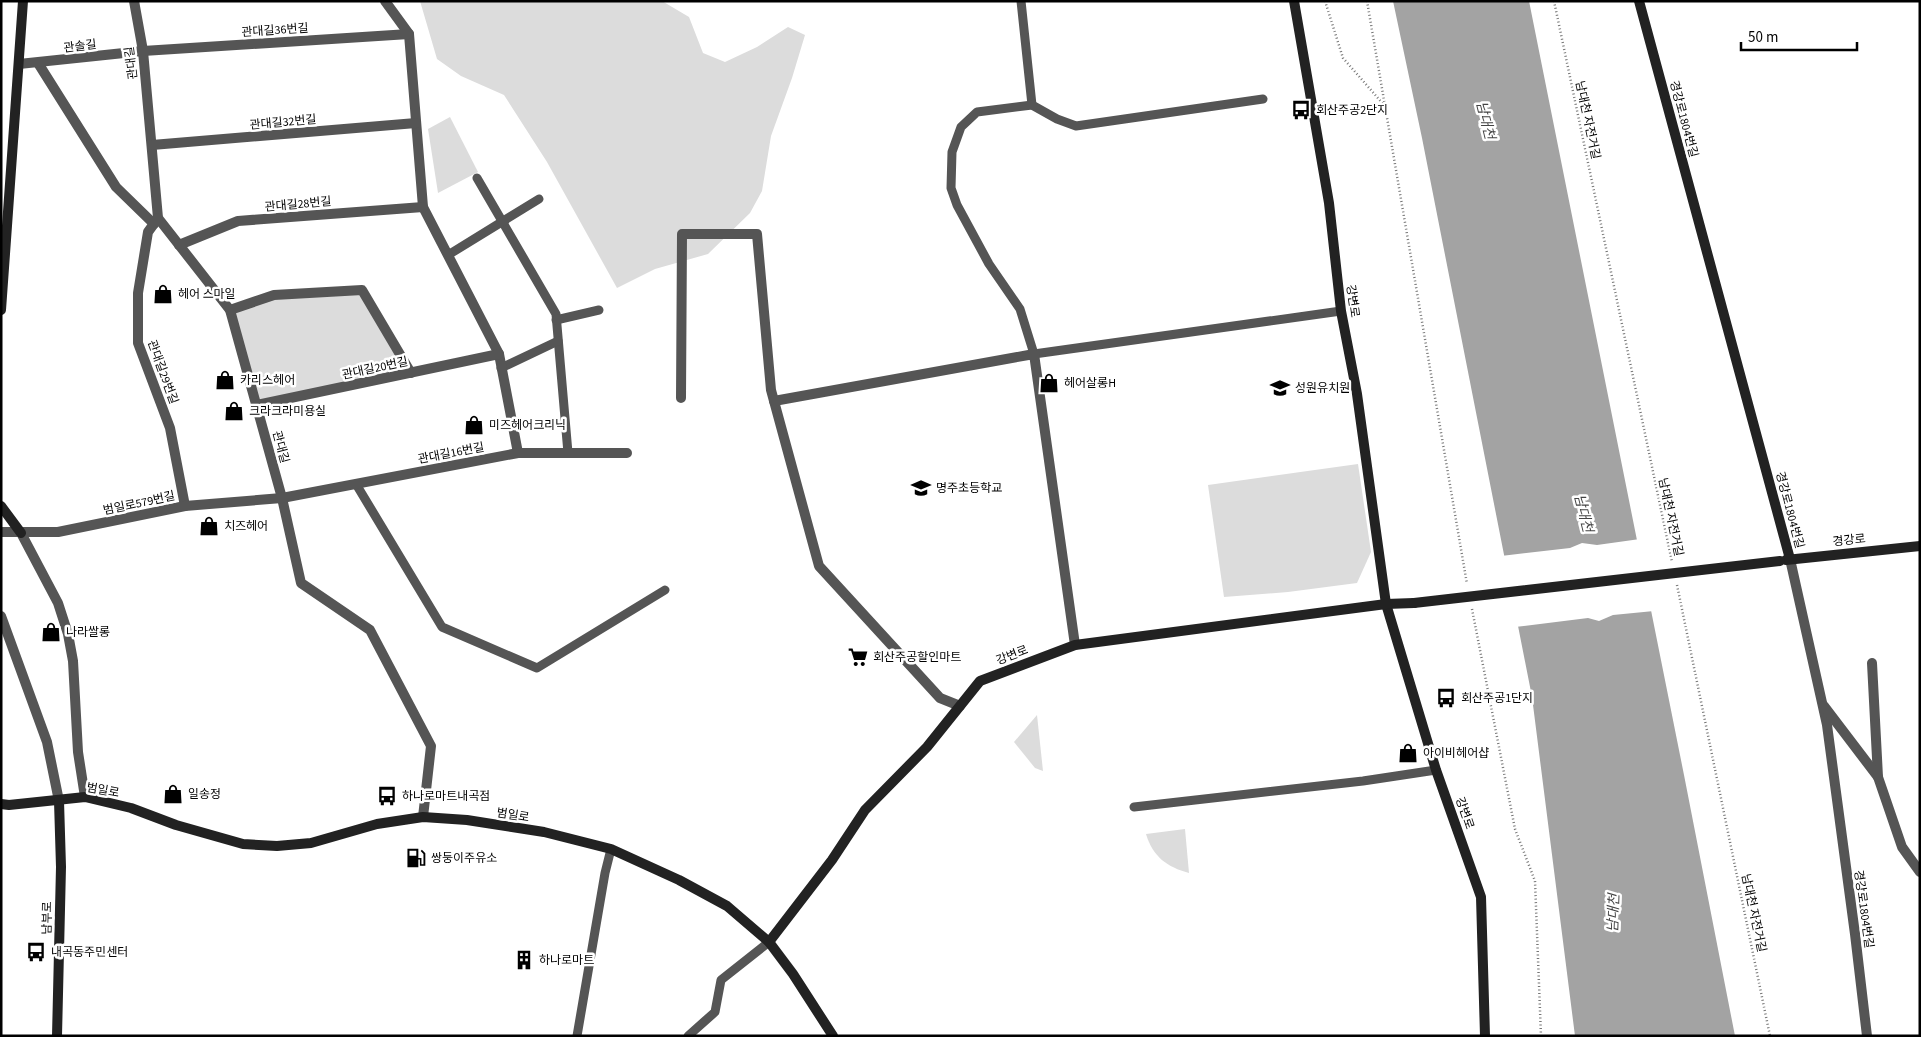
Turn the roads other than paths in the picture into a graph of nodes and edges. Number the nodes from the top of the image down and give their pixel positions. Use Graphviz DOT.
graph roads {
  1 [pos="23,1"];
  2 [pos="134,1"];
  3 [pos="385,1"];
  4 [pos="1021,1"];
  5 [pos="1294,1"];
  6 [pos="1639,1"];
  7 [pos="409,34"];
  8 [pos="143,51"];
  9 [pos="38,63"];
  10 [pos="19,64"];
  11 [pos="1263,99"];
  12 [pos="1032,105"];
  13 [pos="416,123"];
  14 [pos="152,145"];
  15 [pos="478,178"];
  16 [pos="538,199"];
  17 [pos="423,207"];
  18 [pos="502,220"];
  19 [pos="156,221"];
  20 [pos="179,245"];
  21 [pos="448,255"];
  22 [pos="1,310"];
  23 [pos="230,310"];
  24 [pos="599,310"];
  25 [pos="1341,311"];
  26 [pos="556,320"];
  27 [pos="558,341"];
  28 [pos="499,354"];
  29 [pos="1034,354"];
  30 [pos="501,368"];
  31 [pos="411,373"];
  32 [pos="681,398"];
  33 [pos="774,401"];
  34 [pos="256,406"];
  35 [pos="518,453"];
  36 [pos="568,453"];
  37 [pos="626,453"];
  38 [pos="356,484"];
  39 [pos="282,498"];
  40 [pos="1,506"];
  41 [pos="185,506"];
  42 [pos="1,532"];
  43 [pos="21,533"];
  44 [pos="1920,546"];
  45 [pos="1785,560"];
  46 [pos="665,590"];
  47 [pos="1386,604"];
  48 [pos="1,616"];
  49 [pos="1075,645"];
  50 [pos="1872,663"];
  51 [pos="1822,704"];
  52 [pos="960,706"];
  53 [pos="1436,770"];
  54 [pos="1878,777"];
  55 [pos="85,797"];
  56 [pos="59,801"];
  57 [pos="1,804"];
  58 [pos="1134,807"];
  59 [pos="423,817"];
  60 [pos="610,849"];
  61 [pos="1920,872"];
  62 [pos="769,942"];
  63 [pos="57,1036"];
  64 [pos="577,1036"];
  65 [pos="688,1036"];
  66 [pos="833,1036"];
  67 [pos="1485,1036"];
  68 [pos="1867,1036"];
  1 -- 10 [label="street"];
  2 -- 8 [label="street, 관대길"];
  3 -- 7 [label="street"];
  4 -- 12 [label="lane"];
  5 -- 25 [label="street, 강변로"];
  6 -- 45 [label="street, 경강로1804번길"];
  7 -- 8 [label="street, 관대길36번길"];
  7 -- 13 [label="street"];
  8 -- 9 [label="street, 관솔길"];
  8 -- 14 [label="street, 관대길"];
  9 -- 10 [label="street, 관솔길"];
  9 -- 19 [label="street"];
  10 -- 22 [label="street"];
  11 -- 12 [label="lane"];
  12 -- 29 [label="lane"];
  13 -- 14 [label="street, 관대길32번길"];
  13 -- 17 [label="street"];
  14 -- 19 [label="street, 관대길"];
  15 -- 18 [label="lane"];
  16 -- 18 [label="lane"];
  17 -- 20 [label="street, 관대길28번길"];
  17 -- 21 [label="street"];
  18 -- 21 [label="lane"];
  18 -- 26 [label="lane"];
  19 -- 20 [label="street, 관대길"];
  19 -- 41 [label="street, 관대길29번길"];
  20 -- 23 [label="street, 관대길"];
  21 -- 28 [label="street"];
  23 -- 31 [label="street"];
  23 -- 34 [label="street, 관대길"];
  24 -- 26 [label="lane"];
  25 -- 29 [label="lane"];
  25 -- 47 [label="street, 강변로"];
  26 -- 27 [label="lane"];
  27 -- 30 [label="lane"];
  27 -- 36 [label="lane"];
  28 -- 30 [label="street"];
  28 -- 31 [label="street, 관대길20번길"];
  29 -- 33 [label="street"];
  29 -- 49 [label="street"];
  30 -- 35 [label="street"];
  31 -- 34 [label="street, 관대길20번길"];
  32 -- 33 [label="street"];
  33 -- 52 [label="street"];
  34 -- 39 [label="street, 관대길"];
  35 -- 36 [label="street, 관대길16번길"];
  35 -- 38 [label="street, 관대길16번길"];
  36 -- 37 [label="street, 관대길16번길"];
  38 -- 39 [label="street, 관대길16번길"];
  38 -- 46 [label="lane"];
  39 -- 41 [label="street, 범일로579번길"];
  39 -- 59 [label="street, 관대길"];
  40 -- 43 [label="street"];
  41 -- 43 [label="street, 범일로579번길"];
  42 -- 43 [label="street, 범일로579번길"];
  43 -- 55 [label="street"];
  44 -- 45 [label="street, 경강로"];
  45 -- 47 [label="street, 강변로, bridge"];
  45 -- 51 [label="street, 경강로1804번길"];
  47 -- 49 [label="street, 강변로"];
  47 -- 53 [label="street, 강변로"];
  48 -- 56 [label="street"];
  49 -- 52 [label="street, 강변로"];
  50 -- 54 [label="street"];
  51 -- 54 [label="street"];
  51 -- 68 [label="street, 경강로1804번길"];
  52 -- 62 [label="street, 강변로"];
  53 -- 58 [label="lane"];
  53 -- 67 [label="street, 강변로"];
  54 -- 61 [label="street"];
  55 -- 56 [label="street, 범일로"];
  55 -- 59 [label="street, 범일로"];
  56 -- 57 [label="street, 범일로"];
  56 -- 63 [label="street, 남부로"];
  59 -- 60 [label="street, 범일로"];
  60 -- 62 [label="street, 범일로"];
  60 -- 64 [label="lane"];
  62 -- 65 [label="lane"];
  62 -- 66 [label="street, 범일로"];
}
